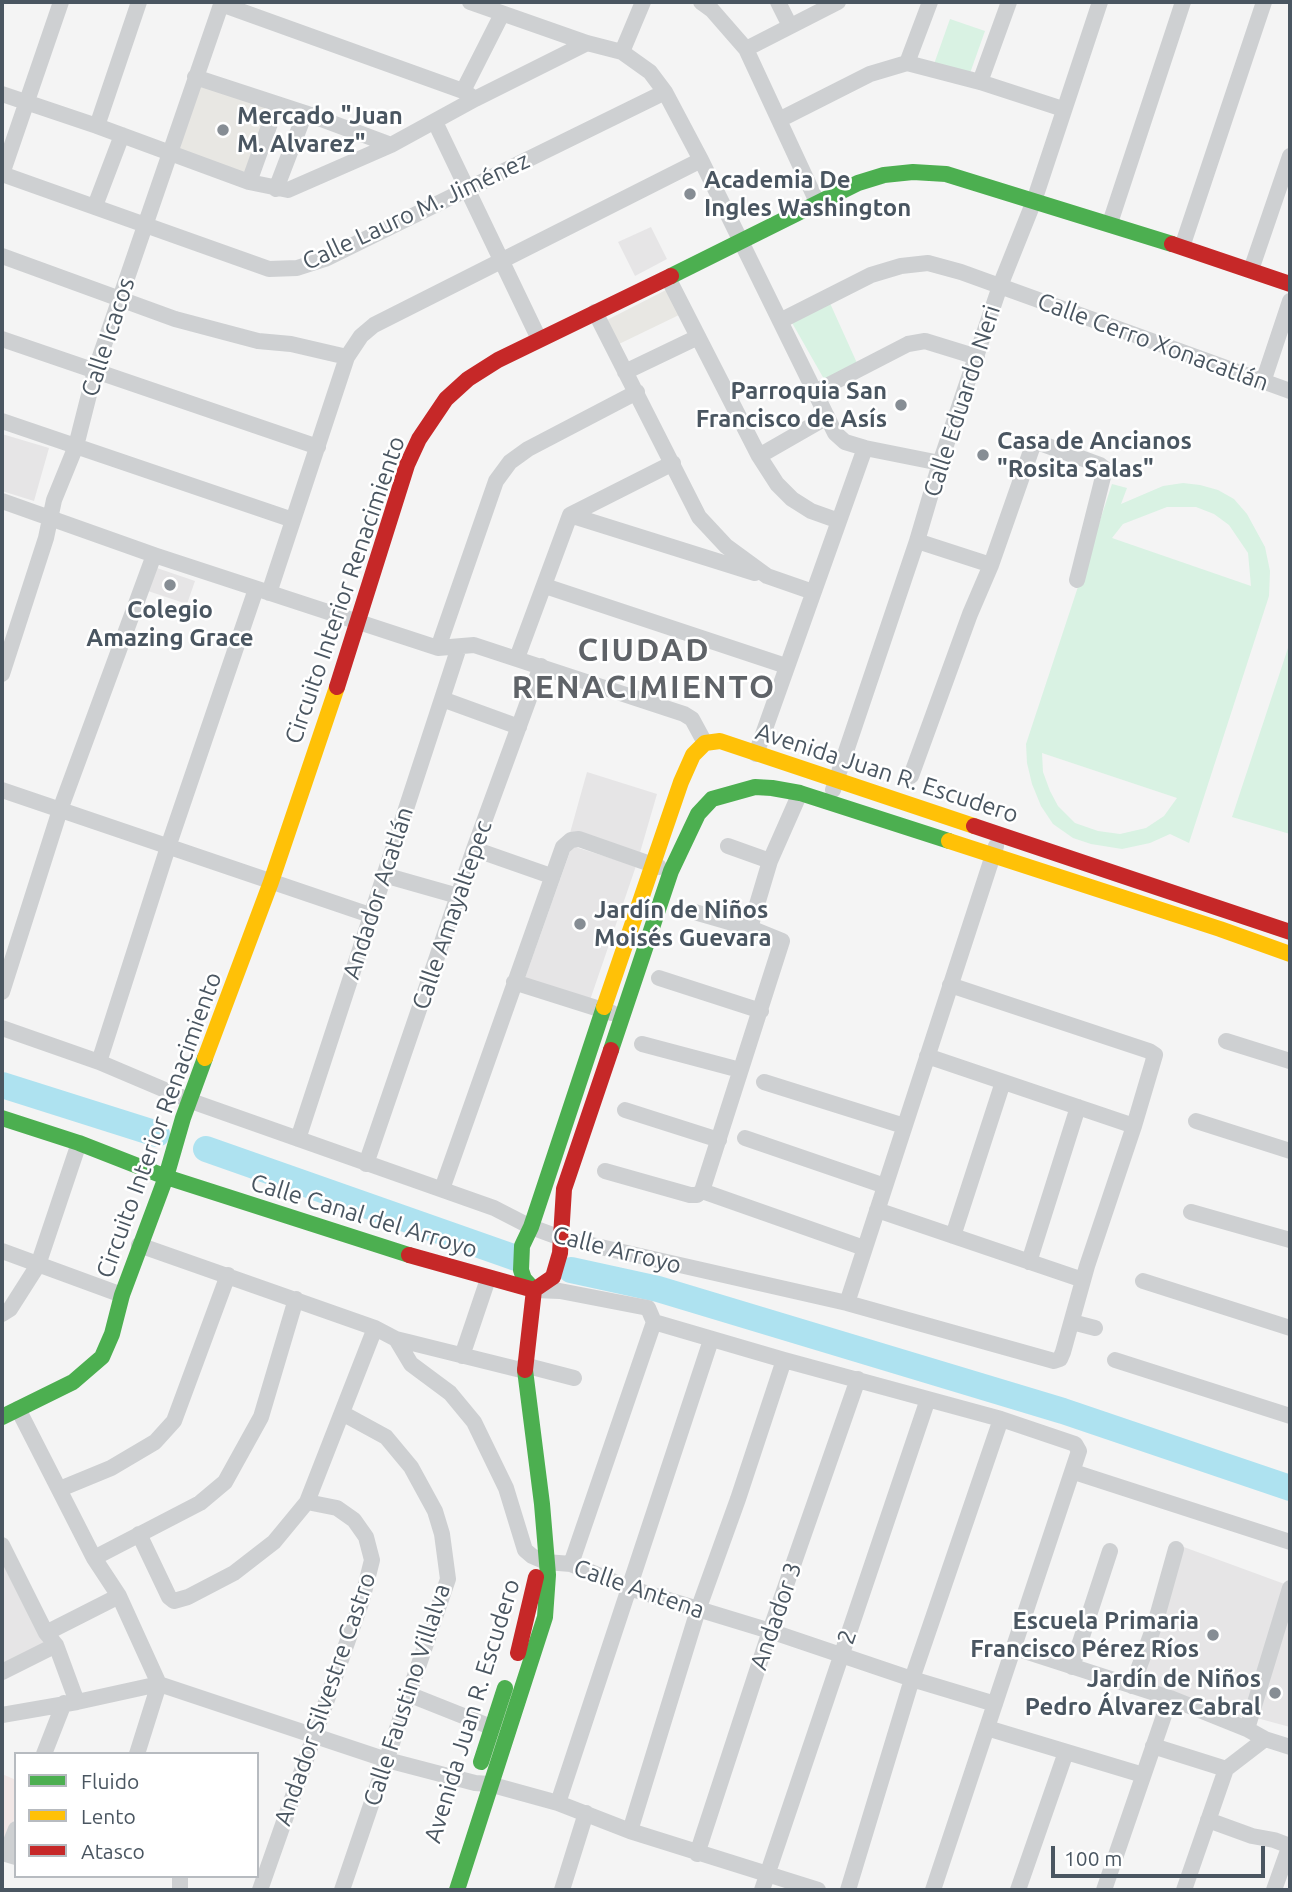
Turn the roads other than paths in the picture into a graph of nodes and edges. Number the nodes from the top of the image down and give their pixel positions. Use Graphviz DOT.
graph roads {
  1 [pos="61,2"];
  2 [pos="139,2"];
  3 [pos="470,2"];
  4 [pos="643,2"];
  5 [pos="701,2"];
  6 [pos="778,2"];
  7 [pos="838,2"];
  8 [pos="930,2"];
  9 [pos="1009,2"];
  10 [pos="1100,2"];
  11 [pos="1182,2"];
  12 [pos="1264,2"];
  13 [pos="222,3"];
  14 [pos="502,13"];
  15 [pos="790,26"];
  16 [pos="587,43"];
  17 [pos="746,49"];
  18 [pos="622,52"];
  19 [pos="907,63"];
  20 [pos="195,77"];
  21 [pos="980,82"];
  22 [pos="665,92"];
  23 [pos="2,94"];
  24 [pos="469,95"];
  25 [pos="28,103"];
  26 [pos="277,104"];
  27 [pos="1063,109"];
  28 [pos="305,113"];
  29 [pos="779,120"];
  30 [pos="435,122"];
  31 [pos="97,126"];
  32 [pos="122,135"];
  33 [pos="391,145"];
  34 [pos="169,152"];
  35 [pos="1290,156"];
  36 [pos="701,159"];
  37 [pos="2,174"];
  38 [pos="249,182"];
  39 [pos="276,189"];
  40 [pos="468,190"];
  41 [pos="1034,201"];
  42 [pos="817,202"];
  43 [pos="95,206"];
  44 [pos="1110,223"];
  45 [pos="144,226"];
  46 [pos="741,242"];
  47 [pos="1182,247"];
  48 [pos="2,256"];
  49 [pos="501,260"];
  50 [pos="1251,270"];
  51 [pos="668,278"];
  52 [pos="1290,284"];
  53 [pos="1000,286"];
  54 [pos="119,300"];
  55 [pos="1290,301"];
  56 [pos="595,312"];
  57 [pos="780,321"];
  58 [pos="698,337"];
  59 [pos="2,339"];
  60 [pos="539,339"];
  61 [pos="347,356"];
  62 [pos="977,357"];
  63 [pos="95,370"];
  64 [pos="625,372"];
  65 [pos="1263,382"];
  66 [pos="636,391"];
  67 [pos="1290,391"];
  68 [pos="816,393"];
  69 [pos="827,417"];
  70 [pos="2,421"];
  71 [pos="76,446"];
  72 [pos="318,447"];
  73 [pos="865,448"];
  74 [pos="759,456"];
  75 [pos="673,463"];
  76 [pos="940,463"];
  77 [pos="2,501"];
  78 [pos="570,515"];
  79 [pos="50,519"];
  80 [pos="293,520"];
  81 [pos="839,521"];
  82 [pos="917,541"];
  83 [pos="154,555"];
  84 [pos="990,565"];
  85 [pos="767,576"];
  86 [pos="1077,580"];
  87 [pos="545,586"];
  88 [pos="262,591"];
  89 [pos="813,592"];
  90 [pos="359,622"];
  91 [pos="459,647"];
  92 [pos="439,648"];
  93 [pos="517,658"];
  94 [pos="786,666"];
  95 [pos="541,667"];
  96 [pos="2,674"];
  97 [pos="442,699"];
  98 [pos="519,727"];
  99 [pos="705,743"];
  100 [pos="756,754"];
  101 [pos="911,776"];
  102 [pos="837,781"];
  103 [pos="681,782"];
  104 [pos="2,790"];
  105 [pos="800,793"];
  106 [pos="712,799"];
  107 [pos="828,802"];
  108 [pos="60,810"];
  109 [pos="664,829"];
  110 [pos="999,834"];
  111 [pos="687,837"];
  112 [pos="727,846"];
  113 [pos="168,848"];
  114 [pos="474,849"];
  115 [pos="993,855"];
  116 [pos="770,861"];
  117 [pos="1082,861"];
  118 [pos="651,864"];
  119 [pos="671,871"];
  120 [pos="384,875"];
  121 [pos="551,876"];
  122 [pos="271,881"];
  123 [pos="1073,881"];
  124 [pos="458,896"];
  125 [pos="1227,910"];
  126 [pos="691,911"];
  127 [pos="370,915"];
  128 [pos="750,928"];
  129 [pos="1220,929"];
  130 [pos="1290,932"];
  131 [pos="1290,954"];
  132 [pos="659,978"];
  133 [pos="514,982"];
  134 [pos="950,985"];
  135 [pos="2,992"];
  136 [pos="603,1010"];
  137 [pos="761,1011"];
  138 [pos="622,1017"];
  139 [pos="2,1028"];
  140 [pos="1226,1041"];
  141 [pos="642,1044"];
  142 [pos="927,1056"];
  143 [pos="1290,1061"];
  144 [pos="99,1062"];
  145 [pos="740,1070"];
  146 [pos="764,1082"];
  147 [pos="1003,1082"];
  148 [pos="191,1101"];
  149 [pos="1078,1107"];
  150 [pos="625,1110"];
  151 [pos="2,1119"];
  152 [pos="1196,1121"];
  153 [pos="904,1126"];
  154 [pos="1134,1126"];
  155 [pos="745,1138"];
  156 [pos="298,1139"];
  157 [pos="719,1140"];
  158 [pos="79,1143"];
  159 [pos="1290,1151"];
  160 [pos="366,1164"];
  161 [pos="606,1171"];
  162 [pos="166,1177"];
  163 [pos="885,1186"];
  164 [pos="442,1189"];
  165 [pos="700,1193"];
  166 [pos="877,1210"];
  167 [pos="1191,1212"];
  168 [pos="531,1227"];
  169 [pos="953,1236"];
  170 [pos="561,1238"];
  171 [pos="1290,1240"];
  172 [pos="139,1245"];
  173 [pos="864,1248"];
  174 [pos="2,1251"];
  175 [pos="1029,1262"];
  176 [pos="38,1265"];
  177 [pos="228,1275"];
  178 [pos="488,1279"];
  179 [pos="1083,1280"];
  180 [pos="1143,1281"];
  181 [pos="534,1290"];
  182 [pos="122,1294"];
  183 [pos="296,1299"];
  184 [pos="847,1303"];
  185 [pos="2,1314"];
  186 [pos="654,1322"];
  187 [pos="1072,1322"];
  188 [pos="376,1328"];
  189 [pos="1094,1328"];
  190 [pos="1290,1328"];
  191 [pos="396,1339"];
  192 [pos="711,1340"];
  193 [pos="462,1356"];
  194 [pos="783,1360"];
  195 [pos="1115,1360"];
  196 [pos="524,1368"];
  197 [pos="574,1378"];
  198 [pos="858,1379"];
  199 [pos="928,1399"];
  200 [pos="18,1409"];
  201 [pos="342,1413"];
  202 [pos="1290,1416"];
  203 [pos="2,1417"];
  204 [pos="1002,1419"];
  205 [pos="1074,1472"];
  206 [pos="61,1489"];
  207 [pos="307,1502"];
  208 [pos="139,1534"];
  209 [pos="1290,1542"];
  210 [pos="2,1545"];
  211 [pos="1176,1549"];
  212 [pos="1111,1551"];
  213 [pos="543,1555"];
  214 [pos="94,1558"];
  215 [pos="571,1564"];
  216 [pos="629,1588"];
  217 [pos="1290,1588"];
  218 [pos="119,1596"];
  219 [pos="698,1609"];
  220 [pos="770,1631"];
  221 [pos="51,1639"];
  222 [pos="1015,1648"];
  223 [pos="841,1655"];
  224 [pos="1072,1667"];
  225 [pos="2,1672"];
  226 [pos="912,1679"];
  227 [pos="159,1684"];
  228 [pos="1132,1686"];
  229 [pos="408,1694"];
  230 [pos="1170,1698"];
  231 [pos="70,1702"];
  232 [pos="995,1704"];
  233 [pos="5,1710"];
  234 [pos="491,1727"];
  235 [pos="987,1728"];
  236 [pos="1247,1729"];
  237 [pos="316,1735"];
  238 [pos="1265,1739"];
  239 [pos="1153,1746"];
  240 [pos="1290,1747"];
  241 [pos="45,1752"];
  242 [pos="138,1752"];
  243 [pos="1066,1752"];
  244 [pos="387,1760"];
  245 [pos="1226,1769"];
  246 [pos="1143,1775"];
  247 [pos="482,1783"];
  248 [pos="558,1803"];
  249 [pos="586,1813"];
  250 [pos="1208,1820"];
  251 [pos="630,1831"];
  252 [pos="1290,1846"];
  253 [pos="264,1851"];
  254 [pos="697,1854"];
  255 [pos="765,1883"];
  256 [pos="260,1890"];
  257 [pos="342,1890"];
  258 [pos="441,1890"];
  259 [pos="457,1890"];
  260 [pos="562,1890"];
  261 [pos="818,1890"];
  262 [pos="848,1890"];
  263 [pos="933,1890"];
  264 [pos="1018,1890"];
  265 [pos="1104,1890"];
  266 [pos="1184,1890"];
  267 [pos="1274,1890"];
  1 -- 25 [label="street"];
  2 -- 31 [label="street"];
  3 -- 14 [label="street"];
  4 -- 18 [label="street"];
  5 -- 17 [label="street"];
  6 -- 15 [label="street"];
  7 -- 15 [label="street"];
  8 -- 19 [label="street"];
  9 -- 21 [label="street"];
  10 -- 27 [label="street, Calle Eduardo Neri"];
  11 -- 44 [label="street"];
  12 -- 47 [label="street"];
  13 -- 20 [label="street, Calle Icacos"];
  13 -- 24 [label="street"];
  14 -- 16 [label="street"];
  14 -- 24 [label="street"];
  15 -- 17 [label="street"];
  16 -- 18 [label="street"];
  16 -- 24 [label="street"];
  17 -- 29 [label="street"];
  18 -- 22 [label="street"];
  19 -- 21 [label="street"];
  19 -- 29 [label="street"];
  20 -- 26 [label="street"];
  20 -- 34 [label="street, Calle Icacos"];
  21 -- 27 [label="street"];
  22 -- 36 [label="street"];
  22 -- 40 [label="street, Calle Lauro M. Jiménez"];
  23 -- 25 [label="street"];
  24 -- 30 [label="street"];
  25 -- 31 [label="street"];
  25 -- 37 [label="street"];
  26 -- 28 [label="street"];
  26 -- 38 [label="street"];
  27 -- 41 [label="street, Calle Eduardo Neri"];
  28 -- 33 [label="street"];
  28 -- 39 [label="street"];
  29 -- 42 [label="street"];
  30 -- 33 [label="street"];
  30 -- 40 [label="street"];
  31 -- 32 [label="street"];
  32 -- 34 [label="street"];
  32 -- 43 [label="street"];
  33 -- 39 [label="street"];
  34 -- 38 [label="street"];
  34 -- 45 [label="street, Calle Icacos"];
  35 -- 50 [label="street"];
  36 -- 46 [label="street"];
  36 -- 49 [label="street"];
  37 -- 43 [label="street, Calle Lauro M. Jiménez"];
  38 -- 39 [label="street"];
  40 -- 45 [label="street, Calle Lauro M. Jiménez"];
  40 -- 49 [label="street"];
  41 -- 42 [label="main road, Circuito Interior Renacimiento"];
  41 -- 44 [label="main road, Circuito Interior Renacimiento"];
  41 -- 53 [label="street, Calle Eduardo Neri"];
  42 -- 46 [label="main road, Circuito Interior Renacimiento"];
  43 -- 45 [label="street, Calle Lauro M. Jiménez"];
  44 -- 47 [label="main road, Circuito Interior Renacimiento"];
  45 -- 54 [label="street, Calle Icacos"];
  46 -- 51 [label="main road, Circuito Interior Renacimiento"];
  46 -- 57 [label="street"];
  47 -- 50 [label="main road, Circuito Interior Renacimiento"];
  48 -- 54 [label="street"];
  49 -- 60 [label="street"];
  49 -- 61 [label="street"];
  50 -- 52 [label="main road, Circuito Interior Renacimiento"];
  51 -- 56 [label="main road, Circuito Interior Renacimiento"];
  51 -- 58 [label="street"];
  53 -- 57 [label="street, Calle Cerro Xonacatlán"];
  53 -- 62 [label="street, Calle Eduardo Neri"];
  53 -- 65 [label="street, Calle Cerro Xonacatlán"];
  54 -- 61 [label="street"];
  54 -- 63 [label="street, Calle Icacos"];
  55 -- 65 [label="street"];
  56 -- 60 [label="main road, Circuito Interior Renacimiento"];
  56 -- 64 [label="street"];
  57 -- 68 [label="street"];
  58 -- 64 [label="street"];
  58 -- 74 [label="street"];
  59 -- 63 [label="street"];
  60 -- 90 [label="main road, Circuito Interior Renacimiento"];
  61 -- 72 [label="street"];
  62 -- 68 [label="street"];
  62 -- 76 [label="street, Calle Eduardo Neri"];
  63 -- 71 [label="street, Calle Icacos"];
  63 -- 72 [label="street"];
  64 -- 66 [label="street"];
  65 -- 67 [label="street, Calle Cerro Xonacatlán"];
  66 -- 75 [label="street"];
  66 -- 92 [label="street"];
  68 -- 69 [label="street"];
  69 -- 73 [label="street"];
  69 -- 74 [label="street"];
  70 -- 71 [label="street"];
  71 -- 79 [label="street, Calle Icacos"];
  71 -- 80 [label="street"];
  72 -- 80 [label="street"];
  73 -- 76 [label="street"];
  73 -- 81 [label="street"];
  74 -- 81 [label="street"];
  75 -- 78 [label="street"];
  75 -- 85 [label="street"];
  76 -- 82 [label="street, Calle Eduardo Neri"];
  77 -- 79 [label="street"];
  78 -- 85 [label="street"];
  78 -- 87 [label="street"];
  79 -- 83 [label="street"];
  79 -- 96 [label="street, Calle Icacos"];
  80 -- 88 [label="street"];
  81 -- 89 [label="street"];
  82 -- 84 [label="street"];
  82 -- 102 [label="street, Calle Eduardo Neri"];
  83 -- 88 [label="street"];
  83 -- 108 [label="street"];
  84 -- 86 [label="street"];
  84 -- 101 [label="street"];
  85 -- 89 [label="street"];
  87 -- 93 [label="street"];
  87 -- 94 [label="street"];
  88 -- 90 [label="street"];
  88 -- 113 [label="street"];
  89 -- 94 [label="street"];
  90 -- 92 [label="street"];
  90 -- 122 [label="main road, Circuito Interior Renacimiento"];
  91 -- 92 [label="street"];
  91 -- 93 [label="street"];
  91 -- 97 [label="street, Andador Acatlán"];
  93 -- 95 [label="street"];
  94 -- 100 [label="street"];
  95 -- 98 [label="street, Calle Amayaltepec"];
  95 -- 99 [label="street"];
  97 -- 98 [label="street"];
  97 -- 120 [label="street, Andador Acatlán"];
  98 -- 114 [label="street, Calle Amayaltepec"];
  99 -- 100 [label="main road, Avenida Juan R. Escudero"];
  99 -- 103 [label="main road, Avenida Juan R. Escudero"];
  100 -- 102 [label="main road, Avenida Juan R. Escudero"];
  102 -- 107 [label="street, Calle Eduardo Neri"];
  102 -- 110 [label="main road, Avenida Juan R. Escudero"];
  103 -- 106 [label="main road"];
  103 -- 109 [label="main road, Avenida Juan R. Escudero"];
  104 -- 108 [label="street"];
  105 -- 106 [label="main road, Avenida Juan R. Escudero"];
  105 -- 107 [label="main road, Avenida Juan R. Escudero"];
  105 -- 116 [label="street"];
  106 -- 111 [label="main road"];
  107 -- 115 [label="main road, Avenida Juan R. Escudero"];
  108 -- 113 [label="street"];
  108 -- 135 [label="street"];
  109 -- 111 [label="main road"];
  109 -- 118 [label="main road, Avenida Juan R. Escudero"];
  110 -- 115 [label="street"];
  110 -- 117 [label="main road, Avenida Juan R. Escudero"];
  111 -- 119 [label="main road"];
  112 -- 116 [label="street"];
  113 -- 122 [label="street"];
  113 -- 144 [label="street"];
  114 -- 121 [label="street"];
  114 -- 124 [label="street, Calle Amayaltepec"];
  115 -- 123 [label="main road, Avenida Juan R. Escudero"];
  115 -- 134 [label="street"];
  116 -- 128 [label="street"];
  117 -- 123 [label="main road"];
  117 -- 125 [label="main road, Avenida Juan R. Escudero"];
  118 -- 119 [label="street"];
  118 -- 121 [label="street"];
  118 -- 136 [label="main road, Avenida Juan R. Escudero"];
  119 -- 138 [label="main road"];
  120 -- 124 [label="street"];
  120 -- 127 [label="street, Andador Acatlán"];
  121 -- 133 [label="street"];
  122 -- 127 [label="street"];
  122 -- 148 [label="main road, Circuito Interior Renacimiento"];
  123 -- 129 [label="main road, Avenida Juan R. Escudero"];
  124 -- 160 [label="street, Calle Amayaltepec"];
  125 -- 129 [label="main road"];
  125 -- 130 [label="main road, Avenida Juan R. Escudero"];
  126 -- 128 [label="street"];
  127 -- 156 [label="street, Andador Acatlán"];
  128 -- 137 [label="street"];
  129 -- 131 [label="main road, Avenida Juan R. Escudero"];
  132 -- 137 [label="street"];
  133 -- 136 [label="street"];
  133 -- 164 [label="street"];
  134 -- 142 [label="street"];
  134 -- 154 [label="street"];
  136 -- 138 [label="street"];
  136 -- 168 [label="main road, Avenida Juan R. Escudero"];
  137 -- 145 [label="street"];
  138 -- 170 [label="main road"];
  139 -- 144 [label="street"];
  140 -- 143 [label="street"];
  141 -- 145 [label="street"];
  142 -- 147 [label="street"];
  142 -- 153 [label="street"];
  144 -- 148 [label="street"];
  145 -- 157 [label="street"];
  146 -- 153 [label="street"];
  147 -- 149 [label="street"];
  147 -- 169 [label="street"];
  148 -- 156 [label="street, Calle Arroyo"];
  148 -- 162 [label="main road, Circuito Interior Renacimiento"];
  149 -- 154 [label="street"];
  149 -- 175 [label="street"];
  150 -- 157 [label="street"];
  151 -- 158 [label="main road, Calle Canal del Arroyo"];
  152 -- 159 [label="street"];
  153 -- 163 [label="street"];
  154 -- 179 [label="street"];
  155 -- 163 [label="street"];
  156 -- 160 [label="street, Calle Arroyo"];
  157 -- 165 [label="street"];
  158 -- 162 [label="main road, Calle Canal del Arroyo"];
  158 -- 176 [label="street"];
  160 -- 164 [label="street, Calle Arroyo"];
  161 -- 165 [label="street"];
  162 -- 172 [label="main road, Circuito Interior Renacimiento"];
  162 -- 178 [label="main road, Calle Canal del Arroyo"];
  163 -- 166 [label="street"];
  164 -- 168 [label="street, Calle Arroyo"];
  165 -- 173 [label="street"];
  166 -- 169 [label="street"];
  166 -- 173 [label="street"];
  167 -- 171 [label="street"];
  168 -- 170 [label="street, Calle Arroyo"];
  168 -- 181 [label="main road, Avenida Juan R. Escudero"];
  169 -- 175 [label="street"];
  170 -- 181 [label="main road"];
  170 -- 184 [label="street, Calle Arroyo"];
  172 -- 177 [label="street"];
  172 -- 182 [label="main road, Circuito Interior Renacimiento"];
  173 -- 184 [label="street"];
  174 -- 176 [label="street"];
  175 -- 179 [label="street"];
  176 -- 182 [label="street"];
  176 -- 185 [label="street"];
  177 -- 183 [label="street"];
  177 -- 206 [label="street"];
  178 -- 181 [label="main road, Calle Canal del Arroyo"];
  178 -- 193 [label="street"];
  179 -- 187 [label="street"];
  180 -- 190 [label="street"];
  181 -- 186 [label="street, Calle Canal del Arroyo"];
  181 -- 196 [label="main road, Avenida Juan R. Escudero"];
  182 -- 200 [label="main road, Circuito Interior Renacimiento"];
  183 -- 188 [label="street"];
  183 -- 208 [label="street"];
  184 -- 187 [label="street, Calle Arroyo"];
  186 -- 192 [label="street, Calle Canal del Arroyo"];
  186 -- 215 [label="street"];
  187 -- 189 [label="street"];
  188 -- 191 [label="street"];
  188 -- 201 [label="street"];
  191 -- 193 [label="street"];
  191 -- 213 [label="street, Calle Antena"];
  192 -- 194 [label="street, Calle Canal del Arroyo"];
  192 -- 216 [label="street"];
  193 -- 196 [label="street"];
  194 -- 198 [label="street, Calle Canal del Arroyo"];
  194 -- 219 [label="street"];
  195 -- 202 [label="street"];
  196 -- 197 [label="street"];
  196 -- 213 [label="main road, Avenida Juan R. Escudero"];
  198 -- 199 [label="street, Calle Canal del Arroyo"];
  198 -- 220 [label="street, Andador 3"];
  199 -- 204 [label="street, Calle Canal del Arroyo"];
  199 -- 223 [label="street, 2"];
  200 -- 203 [label="main road, Circuito Interior Renacimiento"];
  200 -- 206 [label="street"];
  201 -- 207 [label="street"];
  201 -- 229 [label="street, Calle Faustino Villalva"];
  204 -- 205 [label="street, Calle Canal del Arroyo"];
  204 -- 226 [label="street"];
  205 -- 209 [label="street"];
  205 -- 222 [label="street"];
  206 -- 214 [label="street"];
  207 -- 208 [label="street"];
  207 -- 237 [label="street, Andador Silvestre Castro"];
  208 -- 214 [label="street"];
  210 -- 221 [label="street"];
  211 -- 228 [label="street"];
  212 -- 224 [label="street"];
  213 -- 215 [label="street, Calle Antena"];
  213 -- 234 [label="main road, Avenida Juan R. Escudero"];
  213 -- 247 [label="main road, Avenida Juan R. Escudero"];
  214 -- 218 [label="street"];
  215 -- 216 [label="street, Calle Antena"];
  216 -- 219 [label="street, Calle Antena"];
  216 -- 248 [label="street"];
  217 -- 236 [label="street"];
  218 -- 221 [label="street"];
  218 -- 227 [label="street"];
  219 -- 220 [label="street, Calle Antena"];
  219 -- 251 [label="street"];
  220 -- 223 [label="street, Calle Antena"];
  220 -- 254 [label="street, Andador 3"];
  221 -- 225 [label="street"];
  221 -- 231 [label="street"];
  222 -- 224 [label="street"];
  222 -- 232 [label="street"];
  223 -- 226 [label="street, Calle Antena"];
  223 -- 255 [label="street, 2"];
  224 -- 228 [label="street"];
  226 -- 232 [label="street, Calle Antena"];
  226 -- 262 [label="street"];
  227 -- 231 [label="street"];
  227 -- 237 [label="street"];
  227 -- 242 [label="street"];
  228 -- 230 [label="street"];
  229 -- 234 [label="street"];
  229 -- 244 [label="street, Calle Faustino Villalva"];
  230 -- 236 [label="street"];
  230 -- 239 [label="street"];
  231 -- 233 [label="street"];
  231 -- 241 [label="street"];
  232 -- 235 [label="street"];
  234 -- 247 [label="main road, Avenida Juan R. Escudero"];
  235 -- 243 [label="street"];
  235 -- 263 [label="street"];
  236 -- 238 [label="street"];
  237 -- 244 [label="street"];
  237 -- 253 [label="street, Andador Silvestre Castro"];
  238 -- 240 [label="street"];
  238 -- 245 [label="street"];
  239 -- 245 [label="street"];
  239 -- 246 [label="street"];
  243 -- 246 [label="street"];
  243 -- 264 [label="street"];
  244 -- 247 [label="street"];
  244 -- 257 [label="street, Calle Faustino Villalva"];
  245 -- 250 [label="street"];
  246 -- 265 [label="street"];
  247 -- 248 [label="street"];
  247 -- 258 [label="main road, Avenida Juan R. Escudero"];
  247 -- 259 [label="main road, Avenida Juan R. Escudero"];
  248 -- 249 [label="street"];
  249 -- 251 [label="street"];
  249 -- 260 [label="street"];
  250 -- 252 [label="street"];
  250 -- 266 [label="street"];
  251 -- 254 [label="street"];
  252 -- 267 [label="street"];
  253 -- 256 [label="street, Andador Silvestre Castro"];
  254 -- 255 [label="street"];
  255 -- 261 [label="street"];
}
